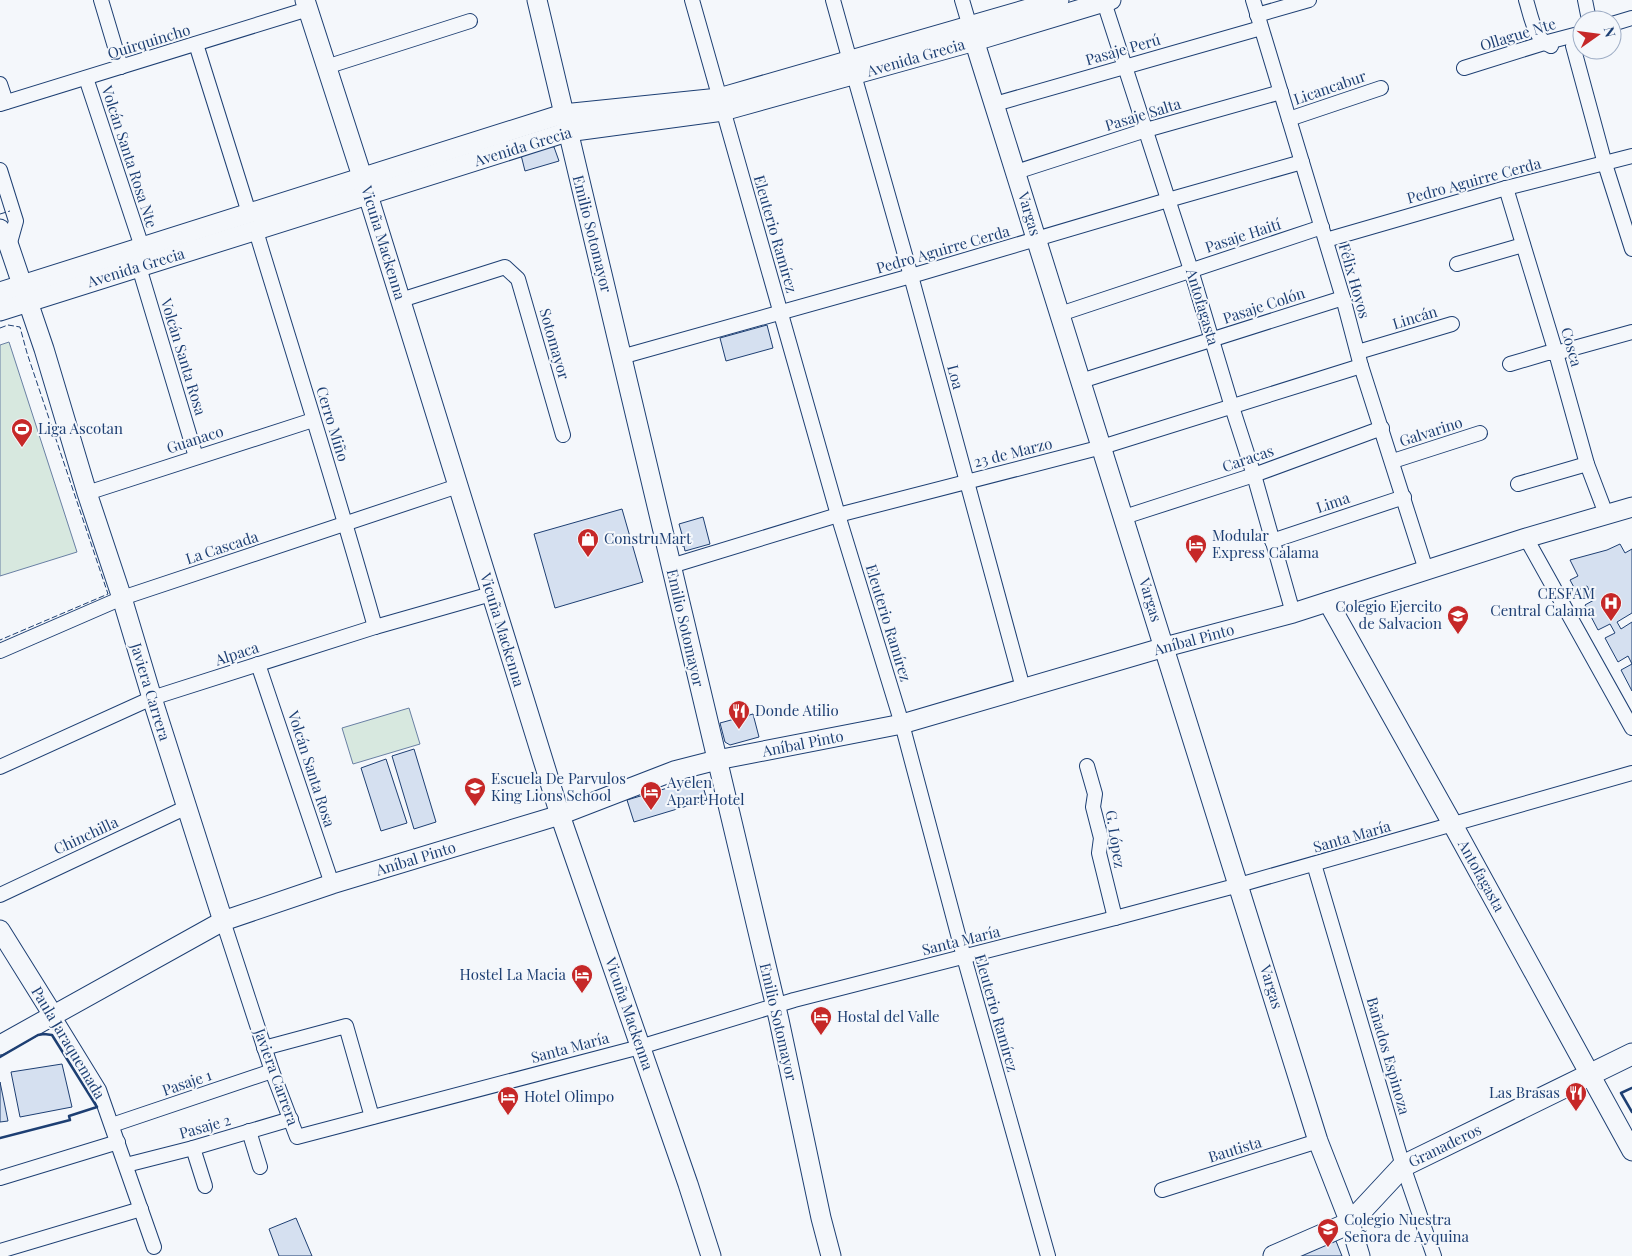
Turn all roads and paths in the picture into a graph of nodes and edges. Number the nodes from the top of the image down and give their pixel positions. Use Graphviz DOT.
graph roads {
  1 [pos="101,0"];
  2 [pos="537,0"];
  3 [pos="692,0"];
  4 [pos="833,0"];
  5 [pos="962,0"];
  6 [pos="1059,0"];
  7 [pos="1253,0"];
  8 [pos="1309,0"];
  9 [pos="1526,0"];
  10 [pos="1107,1"];
  11 [pos="306,5"];
  12 [pos="470,21"];
  13 [pos="1259,21"];
  14 [pos="973,34"];
  15 [pos="1572,42"];
  16 [pos="1544,43"];
  17 [pos="196,44"];
  18 [pos="1583,60"];
  19 [pos="1125,66"];
  20 [pos="121,67"];
  21 [pos="326,67"];
  22 [pos="852,68"];
  23 [pos="1464,68"];
  24 [pos="86,78"];
  25 [pos="0,84"];
  26 [pos="1381,88"];
  27 [pos="1281,92"];
  28 [pos="3,103"];
  29 [pos="995,104"];
  30 [pos="721,105"];
  31 [pos="1289,120"];
  32 [pos="565,123"];
  33 [pos="1146,130"];
  34 [pos="1632,156"];
  35 [pos="1302,162"];
  36 [pos="1605,164"];
  37 [pos="0,170"];
  38 [pos="1016,172"];
  39 [pos="365,186"];
  40 [pos="1506,188"];
  41 [pos="1168,200"];
  42 [pos="252,222"];
  43 [pos="0,229"];
  44 [pos="1324,233"];
  45 [pos="1037,240"];
  46 [pos="1522,245"];
  47 [pos="9,246"];
  48 [pos="142,247"];
  49 [pos="1632,249"];
  50 [pos="1457,264"];
  51 [pos="139,268"];
  52 [pos="1191,270"];
  53 [pos="911,276"];
  54 [pos="22,285"];
  55 [pos="0,292"];
  56 [pos="1343,298"];
  57 [pos="401,300"];
  58 [pos="28,303"];
  59 [pos="0,311"];
  60 [pos="781,313"];
  61 [pos="1060,314"];
  62 [pos="1452,324"];
  63 [pos="1632,332"];
  64 [pos="1212,339"];
  65 [pos="1358,352"];
  66 [pos="1556,353"];
  67 [pos="622,357"];
  68 [pos="1510,364"];
  69 [pos="1362,366"];
  70 [pos="1081,380"];
  71 [pos="1232,407"];
  72 [pos="313,420"];
  73 [pos="1382,428"];
  74 [pos="1480,433"];
  75 [pos="563,435"];
  76 [pos="1102,447"];
  77 [pos="196,457"];
  78 [pos="1392,461"];
  79 [pos="1587,464"];
  80 [pos="1254,475"];
  81 [pos="966,481"];
  82 [pos="1518,484"];
  83 [pos="458,486"];
  84 [pos="86,493"];
  85 [pos="1404,496"];
  86 [pos="1632,507"];
  87 [pos="1606,514"];
  88 [pos="838,515"];
  89 [pos="1124,517"];
  90 [pos="347,524"];
  91 [pos="1526,538"];
  92 [pos="1272,541"];
  93 [pos="671,566"];
  94 [pos="1426,570"];
  95 [pos="491,594"];
  96 [pos="122,598"];
  97 [pos="1328,602"];
  98 [pos="1293,613"];
  99 [pos="375,627"];
  100 [pos="1165,647"];
  101 [pos="0,651"];
  102 [pos="258,664"];
  103 [pos="1022,688"];
  104 [pos="152,698"];
  105 [pos="902,724"];
  106 [pos="1632,728"];
  107 [pos="717,760"];
  108 [pos="1087,766"];
  109 [pos="0,767"];
  110 [pos="1632,773"];
  111 [pos="187,807"];
  112 [pos="560,815"];
  113 [pos="1453,825"];
  114 [pos="1314,864"];
  115 [pos="332,884"];
  116 [pos="1239,885"];
  117 [pos="0,894"];
  118 [pos="1115,918"];
  119 [pos="223,921"];
  120 [pos="0,930"];
  121 [pos="964,957"];
  122 [pos="775,1006"];
  123 [pos="53,1015"];
  124 [pos="0,1044"];
  125 [pos="640,1047"];
  126 [pos="264,1048"];
  127 [pos="1632,1054"];
  128 [pos="272,1071"];
  129 [pos="1590,1075"];
  130 [pos="372,1117"];
  131 [pos="291,1119"];
  132 [pos="112,1125"];
  133 [pos="249,1131"];
  134 [pos="297,1137"];
  135 [pos="1318,1141"];
  136 [pos="118,1142"];
  137 [pos="193,1148"];
  138 [pos="1632,1151"];
  139 [pos="126,1165"];
  140 [pos="1403,1166"];
  141 [pos="260,1167"];
  142 [pos="0,1178"];
  143 [pos="205,1186"];
  144 [pos="1162,1190"];
  145 [pos="141,1209"];
  146 [pos="1350,1223"];
  147 [pos="154,1247"];
  148 [pos="0,1251"];
  149 [pos="712,1256"];
  150 [pos="831,1256"];
  151 [pos="1048,1256"];
  152 [pos="1274,1256"];
  153 [pos="1360,1256"];
  154 [pos="1434,1256"];
  1 -- 20 [label="street, Volcán Santa Rosa Nte"];
  2 -- 32 [label="street, Emilio Sotomayor"];
  3 -- 30 [label="street, Eleuterio Ramírez"];
  4 -- 22 [label="street, Loa"];
  5 -- 14 [label="street, Vargas"];
  6 -- 14 [label="street, Avenida Grecia"];
  7 -- 13 [label="street, Félix Hoyos"];
  8 -- 13 [label="street, Pasaje Perú"];
  9 -- 16 [label="street"];
  10 -- 14 [label="street, Avenida Grecia"];
  10 -- 19 [label="street, Antofagasta"];
  11 -- 17 [label="street, Quirquincho"];
  11 -- 21 [label="street, Vicuña Mackenna"];
  12 -- 21 [label="street"];
  13 -- 19 [label="street, Pasaje Perú"];
  13 -- 27 [label="street, Félix Hoyos"];
  14 -- 22 [label="street, Avenida Grecia"];
  14 -- 29 [label="street, Vargas"];
  15 -- 16 [label="street"];
  16 -- 23 [label="street, Ollague Nte"];
  17 -- 20 [label="street, Quirquincho"];
  17 -- 42 [label="street, Cerro Miño"];
  18 -- 36 [label="street"];
  19 -- 29 [label="street, Pasaje Perú"];
  19 -- 33 [label="street, Antofagasta"];
  20 -- 24 [label="street, Quirquincho"];
  21 -- 39 [label="street, Vicuña Mackenna"];
  22 -- 30 [label="street, Avenida Grecia"];
  22 -- 53 [label="street, Loa"];
  24 -- 28 [label="street, Quirquincho"];
  24 -- 48 [label="street, Volcán Santa Rosa Nte"];
  25 -- 28 [label="street"];
  26 -- 31 [label="street, Licancabur"];
  27 -- 31 [label="street, Félix Hoyos"];
  27 -- 33 [label="street, Pasaje Salta"];
  29 -- 38 [label="street, Vargas"];
  30 -- 32 [label="street, Avenida Grecia"];
  30 -- 60 [label="street, Eleuterio Ramírez"];
  31 -- 35 [label="street, Félix Hoyos"];
  32 -- 39 [label="street, Avenida Grecia"];
  32 -- 67 [label="street, Emilio Sotomayor"];
  33 -- 38 [label="street, Pasaje Salta"];
  33 -- 41 [label="street, Antofagasta"];
  34 -- 36 [label="street, Pedro Aguirre Cerda"];
  35 -- 41 [label="street, Pedro Aguirre Cerda"];
  35 -- 44 [label="street, Félix Hoyos"];
  36 -- 40 [label="street, Pedro Aguirre Cerda"];
  36 -- 49 [label="street"];
  37 -- 47 [label="street"];
  38 -- 45 [label="street, Vargas"];
  39 -- 42 [label="street, Avenida Grecia"];
  39 -- 57 [label="street, Vicuña Mackenna"];
  40 -- 44 [label="street, Pedro Aguirre Cerda"];
  40 -- 46 [label="street, Cosca"];
  41 -- 45 [label="street, Pedro Aguirre Cerda"];
  41 -- 52 [label="street, Antofagasta"];
  42 -- 48 [label="street, Avenida Grecia"];
  42 -- 51 [label="street, Avenida Grecia"];
  42 -- 72 [label="street, Cerro Miño"];
  43 -- 47 [label="street, Javiera Carrera"];
  44 -- 52 [label="street, Pasaje Haití"];
  44 -- 56 [label="street, Félix Hoyos"];
  45 -- 53 [label="street, Pedro Aguirre Cerda"];
  45 -- 61 [label="street, Vargas"];
  46 -- 50 [label="street"];
  46 -- 66 [label="street, Cosca"];
  47 -- 54 [label="street, Javiera Carrera"];
  48 -- 54 [label="street, Avenida Grecia"];
  51 -- 58 [label="street, Avenida Grecia"];
  51 -- 77 [label="street, Volcán Santa Rosa"];
  52 -- 61 [label="street, Pasaje Haití"];
  52 -- 64 [label="street, Antofagasta"];
  53 -- 60 [label="street, Pedro Aguirre Cerda"];
  53 -- 81 [label="street, Loa"];
  54 -- 55 [label="street, Avenida Grecia"];
  54 -- 58 [label="street, Javiera Carrera"];
  56 -- 64 [label="street, Pasaje Colón"];
  56 -- 65 [label="street, Félix Hoyos"];
  57 -- 75 [label="street, Sotomayor"];
  57 -- 83 [label="street, Vicuña Mackenna"];
  58 -- 59 [label="street, Avenida Grecia"];
  58 -- 84 [label="street, Javiera Carrera"];
  60 -- 67 [label="street, Pedro Aguirre Cerda"];
  60 -- 88 [label="street, Eleuterio Ramírez"];
  61 -- 70 [label="street, Vargas"];
  62 -- 65 [label="street, Lincán"];
  63 -- 66 [label="street"];
  64 -- 70 [label="street, Pasaje Colón"];
  64 -- 71 [label="street, Antofagasta"];
  65 -- 69 [label="street, Félix Hoyos"];
  66 -- 68 [label="street"];
  66 -- 79 [label="street, Cosca"];
  67 -- 93 [label="street, Emilio Sotomayor"];
  69 -- 71 [label="street, 23 de Marzo"];
  69 -- 73 [label="street, Félix Hoyos"];
  70 -- 76 [label="street, Vargas"];
  71 -- 76 [label="street, 23 de Marzo"];
  71 -- 80 [label="street, Antofagasta"];
  72 -- 77 [label="street, Guanaco"];
  72 -- 90 [label="street, Cerro Miño"];
  73 -- 78 [label="street, Félix Hoyos"];
  73 -- 80 [label="street, Caracas"];
  74 -- 78 [label="street, Galvarino"];
  76 -- 81 [label="street, 23 de Marzo"];
  76 -- 89 [label="street, Vargas"];
  77 -- 84 [label="street, Guanaco"];
  78 -- 85 [label="street, Félix Hoyos"];
  79 -- 82 [label="street"];
  79 -- 87 [label="street, Cosca"];
  80 -- 89 [label="street, Caracas"];
  80 -- 92 [label="street, Antofagasta"];
  81 -- 88 [label="street, 23 de Marzo"];
  81 -- 103 [label="street, Loa"];
  83 -- 90 [label="street, La Cascada"];
  83 -- 95 [label="street, Vicuña Mackenna"];
  84 -- 96 [label="street, Javiera Carrera"];
  85 -- 92 [label="street, Lima"];
  85 -- 94 [label="street, Félix Hoyos"];
  86 -- 87 [label="street, Aníbal Pinto"];
  87 -- 91 [label="street, Aníbal Pinto"];
  88 -- 93 [label="street, 23 de Marzo"];
  88 -- 105 [label="street, Eleuterio Ramírez"];
  89 -- 100 [label="street, Vargas"];
  90 -- 96 [label="street, La Cascada"];
  90 -- 99 [label="street, Cerro Miño"];
  91 -- 94 [label="street, Aníbal Pinto"];
  91 -- 106 [label="street"];
  92 -- 98 [label="street, Antofagasta"];
  93 -- 107 [label="street, Emilio Sotomayor"];
  94 -- 97 [label="street, Aníbal Pinto"];
  95 -- 99 [label="street, Alpaca"];
  95 -- 112 [label="street, Vicuña Mackenna"];
  96 -- 101 [label="street, La Cascada"];
  96 -- 104 [label="street, Javiera Carrera"];
  97 -- 98 [label="street, Aníbal Pinto"];
  97 -- 113 [label="street, Antofagasta"];
  98 -- 100 [label="street, Aníbal Pinto"];
  99 -- 102 [label="street, Alpaca"];
  100 -- 103 [label="street, Aníbal Pinto"];
  100 -- 116 [label="street, Vargas"];
  102 -- 104 [label="street, Alpaca"];
  102 -- 115 [label="street, Volcán Santa Rosa"];
  103 -- 105 [label="street, Aníbal Pinto"];
  104 -- 109 [label="street, Alpaca"];
  104 -- 111 [label="street, Javiera Carrera"];
  105 -- 107 [label="street, Aníbal Pinto"];
  105 -- 121 [label="street, Eleuterio Ramírez"];
  107 -- 112 [label="street, Aníbal Pinto"];
  107 -- 122 [label="street, Emilio Sotomayor"];
  108 -- 118 [label="street, G. López"];
  110 -- 113 [label="street, Santa María"];
  111 -- 117 [label="street, Chinchilla"];
  111 -- 119 [label="street, Javiera Carrera"];
  112 -- 115 [label="street, Aníbal Pinto"];
  112 -- 125 [label="street, Vicuña Mackenna"];
  113 -- 114 [label="street, Santa María"];
  113 -- 129 [label="street, Antofagasta"];
  114 -- 116 [label="street, Santa María"];
  114 -- 140 [label="street, Bañados Espinoza"];
  115 -- 119 [label="street, Aníbal Pinto"];
  116 -- 118 [label="street, Santa María"];
  116 -- 135 [label="street, Vargas"];
  118 -- 121 [label="street, Santa María"];
  119 -- 123 [label="street, Aníbal Pinto"];
  119 -- 126 [label="street, Javiera Carrera"];
  120 -- 123 [label="street, Paula Jaraquemada"];
  121 -- 122 [label="street, Santa María"];
  121 -- 151 [label="street, Eleuterio Ramírez"];
  122 -- 125 [label="street, Santa María"];
  122 -- 150 [label="street, Emilio Sotomayor"];
  123 -- 124 [label="street, Aníbal Pinto"];
  123 -- 132 [label="street, Paula Jaraquemada"];
  125 -- 130 [label="street, Santa María"];
  125 -- 149 [label="street, Vicuña Mackenna"];
  126 -- 128 [label="street, Javiera Carrera"];
  126 -- 130 [label="street"];
  127 -- 129 [label="main road, Granaderos"];
  128 -- 131 [label="street, Javiera Carrera"];
  128 -- 132 [label="street, Pasaje 1"];
  129 -- 138 [label="street, Antofagasta"];
  129 -- 140 [label="main road, Granaderos"];
  130 -- 134 [label="street, Santa María"];
  131 -- 133 [label="street, Pasaje 2"];
  131 -- 134 [label="street, Javiera Carrera"];
  132 -- 136 [label="street, Paula Jaraquemada"];
  133 -- 137 [label="street, Pasaje 2"];
  133 -- 141 [label="street"];
  135 -- 144 [label="street, Bautista"];
  135 -- 146 [label="street, Vargas"];
  136 -- 139 [label="street, Paula Jaraquemada"];
  136 -- 142 [label="street"];
  137 -- 139 [label="street, Pasaje 2"];
  137 -- 143 [label="street"];
  139 -- 145 [label="street, Paula Jaraquemada"];
  140 -- 146 [label="main road, Granaderos"];
  140 -- 154 [label="street, Bañados Espinoza"];
  145 -- 147 [label="street, Paula Jaraquemada"];
  145 -- 148 [label="street"];
  146 -- 152 [label="main road, Granaderos"];
  146 -- 153 [label="street, Vargas"];
}
